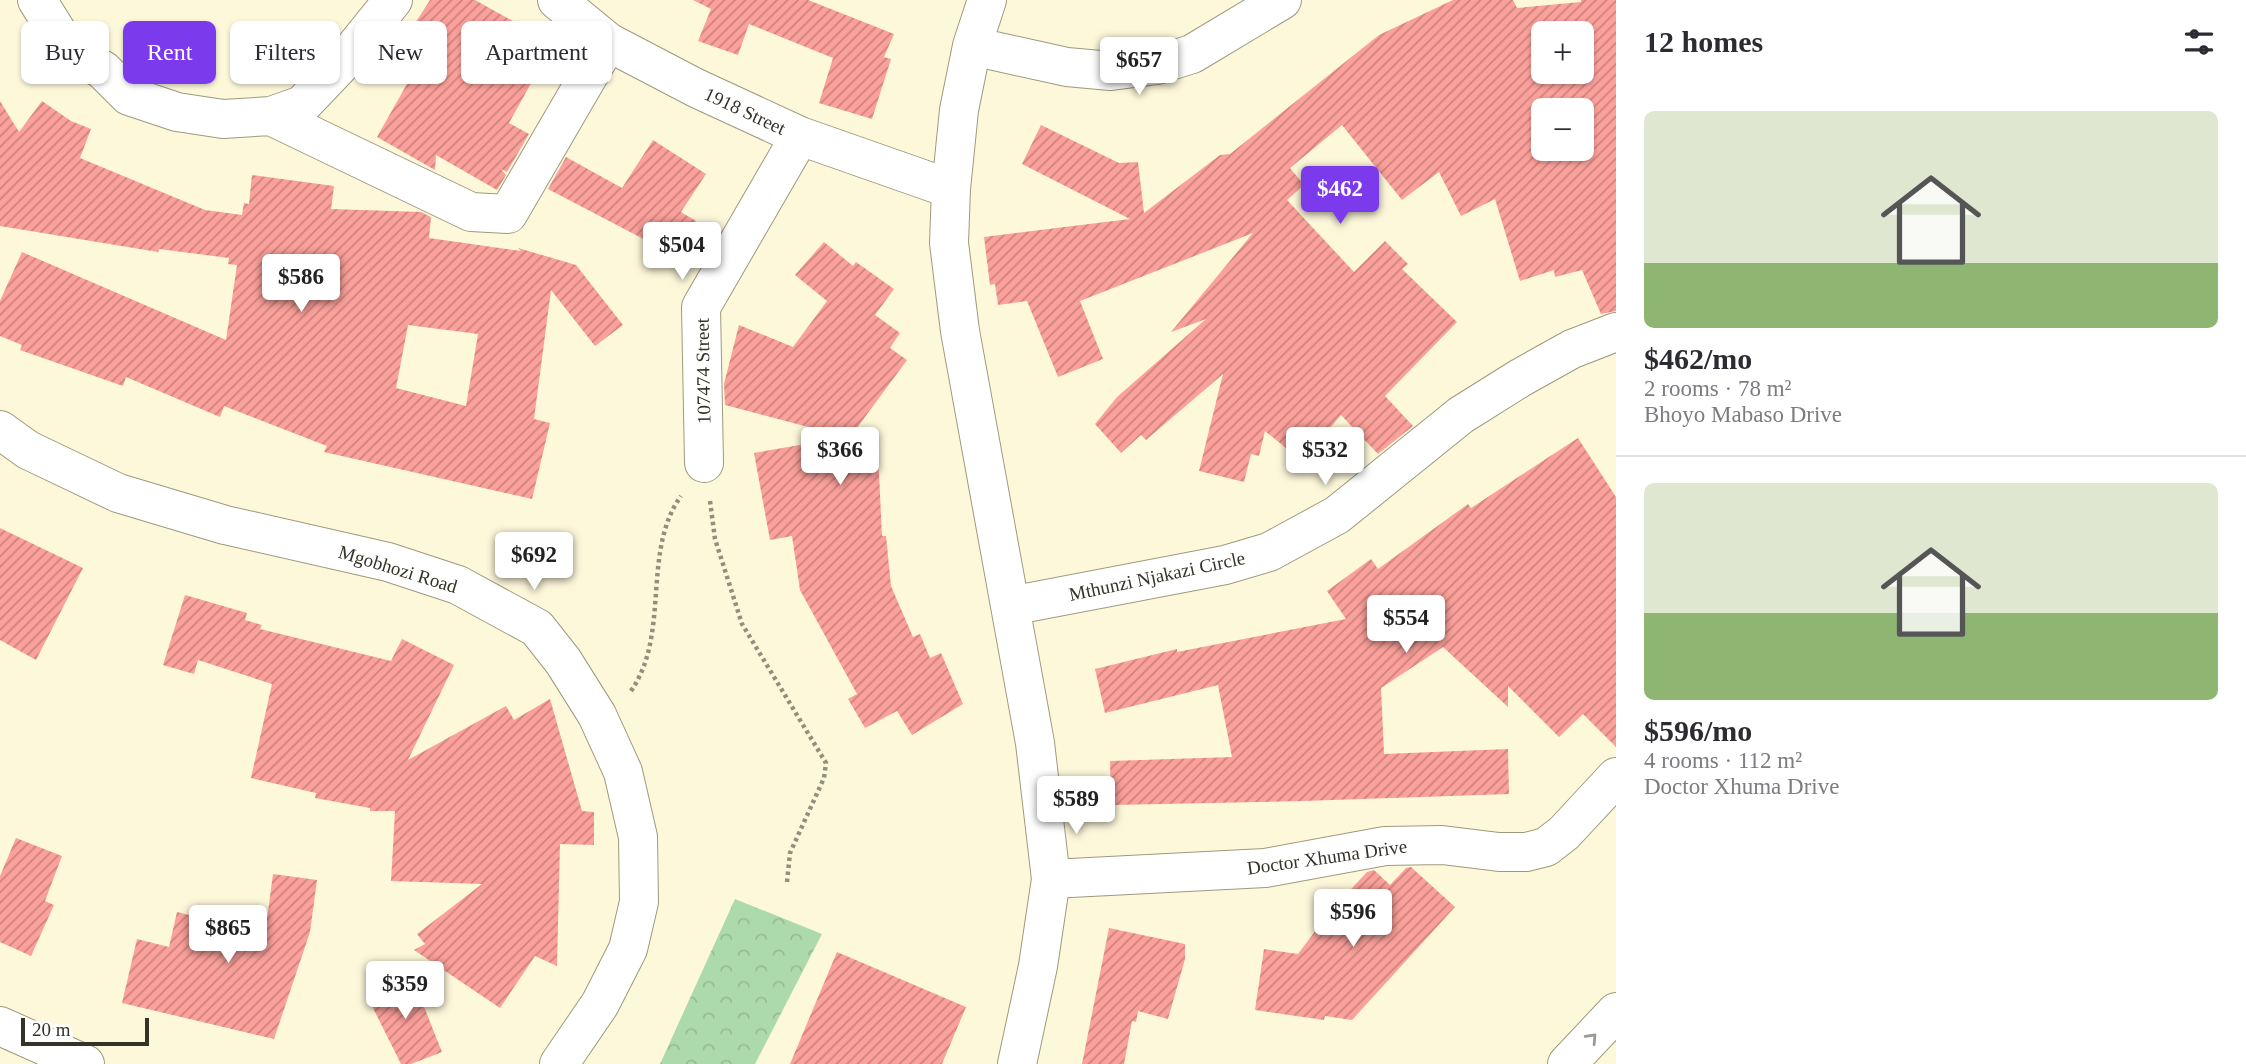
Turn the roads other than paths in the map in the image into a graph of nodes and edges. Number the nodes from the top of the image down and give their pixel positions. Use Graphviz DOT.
graph roads {
  1 [pos="37,0"];
  2 [pos="393,0"];
  3 [pos="557,0"];
  4 [pos="987,0"];
  5 [pos="1282,0"];
  6 [pos="582,21"];
  7 [pos="612,44"];
  8 [pos="972,46"];
  9 [pos="584,84"];
  10 [pos="271,116"];
  11 [pos="800,136"];
  12 [pos="951,189"];
  13 [pos="1616,332"];
  14 [pos="0,430"];
  15 [pos="704,464"];
  16 [pos="1010,606"];
  17 [pos="1616,777"];
  18 [pos="1051,879"];
  19 [pos="1616,1012"];
  20 [pos="0,1026"];
  21 [pos="85,1064"];
  22 [pos="559,1064"];
  23 [pos="1017,1064"];
  24 [pos="1567,1064"];
  1 -- 10 [label="street"];
  2 -- 10 [label="street"];
  3 -- 6 [label="street, 1918 Street"];
  4 -- 8 [label="street"];
  5 -- 8 [label="street"];
  7 -- 11 [label="street, 1918 Street"];
  8 -- 12 [label="street"];
  9 -- 10 [label="street"];
  11 -- 12 [label="street, 1918 Street"];
  11 -- 15 [label="street, 107474 Street"];
  12 -- 16 [label="street"];
  13 -- 16 [label="street, Mthunzi Njakazi Circle"];
  14 -- 22 [label="street, Mgobhozi Road"];
  16 -- 18 [label="street"];
  17 -- 18 [label="street, Doctor Xhuma Drive"];
  18 -- 23 [label="street"];
  24 -- 19 [label="street, one-way"];
  20 -- 21 [label="street"];
}
